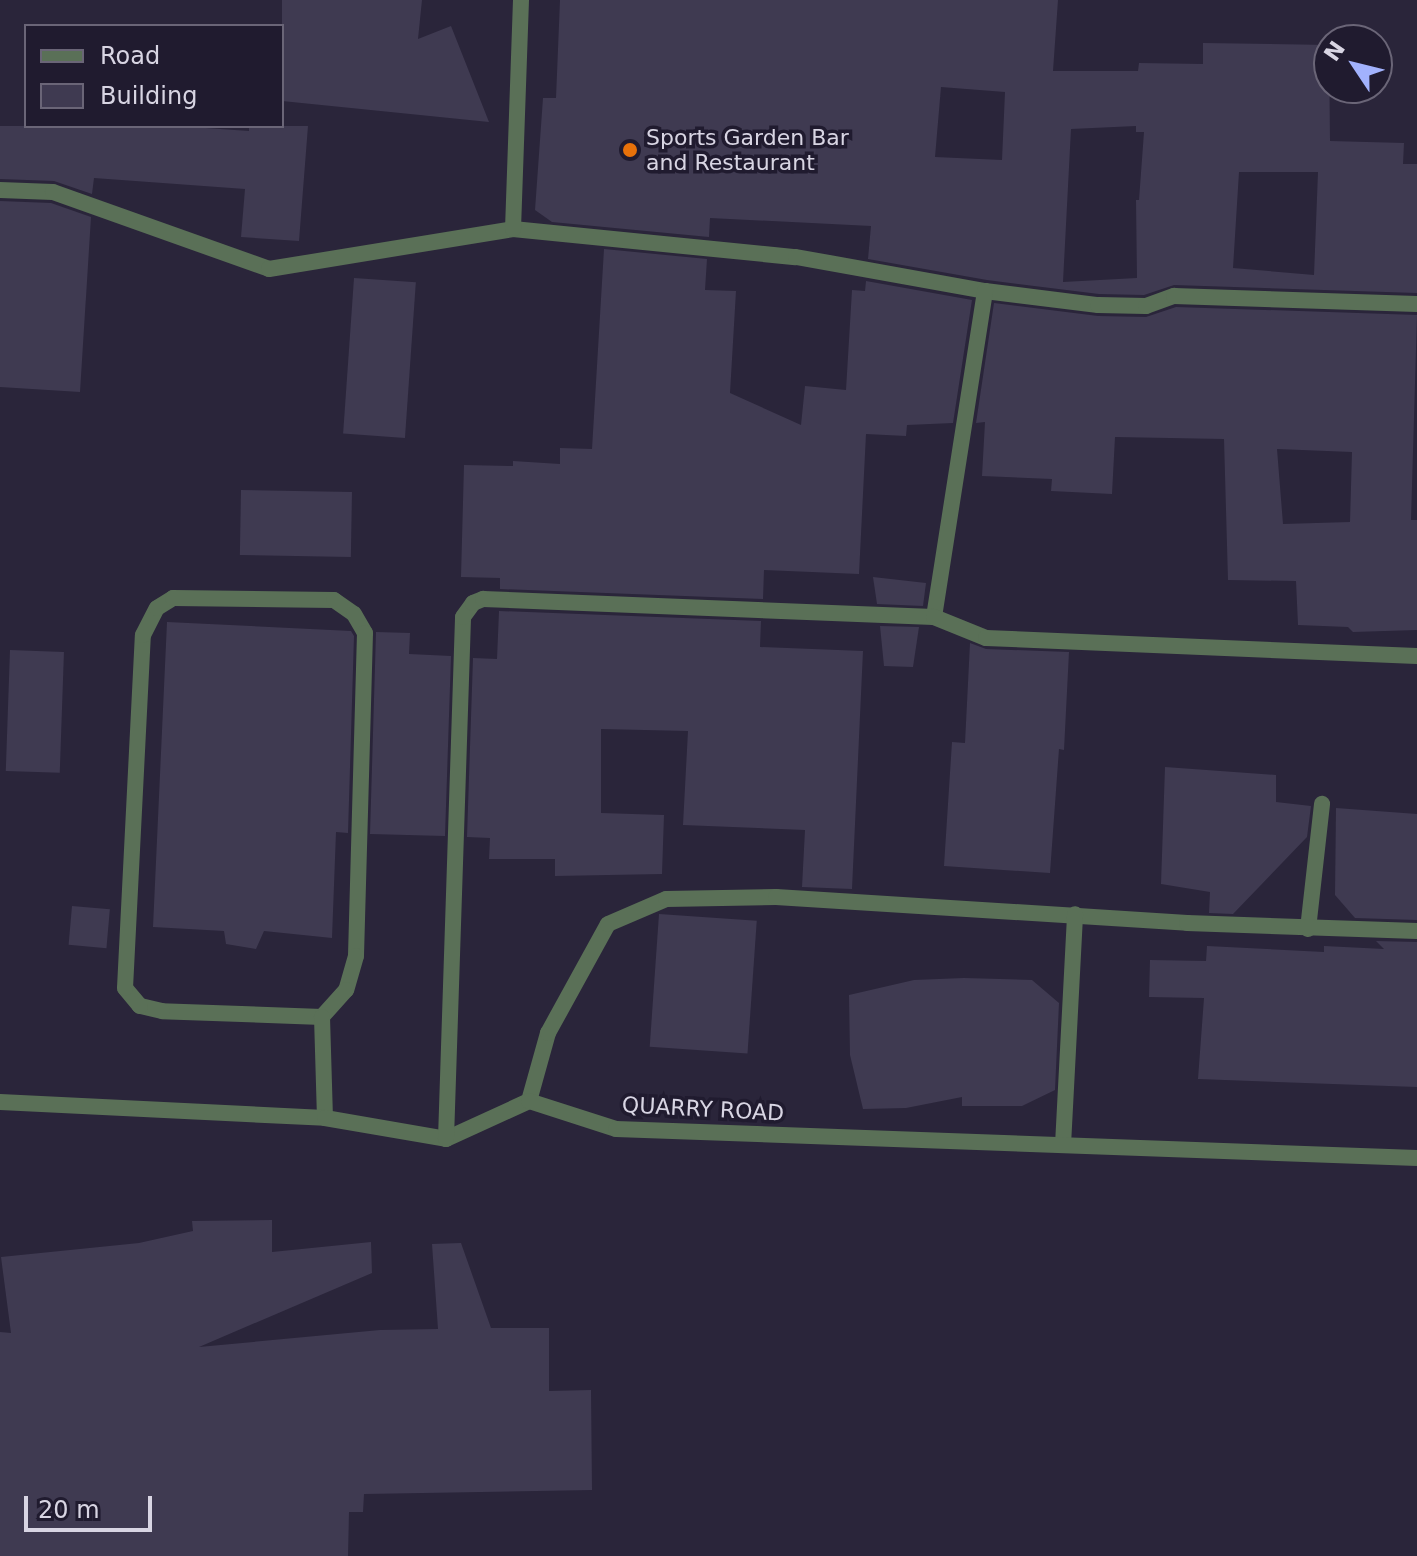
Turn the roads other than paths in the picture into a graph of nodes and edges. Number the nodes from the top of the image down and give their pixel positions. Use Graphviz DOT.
graph roads {
  1 [pos="521,0"];
  2 [pos="0,190"];
  3 [pos="513,229"];
  4 [pos="985,291"];
  5 [pos="1417,304"];
  6 [pos="934,617"];
  7 [pos="1417,656"];
  8 [pos="1322,804"];
  9 [pos="1075,914"];
  10 [pos="1308,929"];
  11 [pos="1417,931"];
  12 [pos="322,1017"];
  13 [pos="529,1101"];
  14 [pos="0,1102"];
  15 [pos="325,1118"];
  16 [pos="446,1139"];
  17 [pos="1063,1145"];
  18 [pos="1417,1158"];
  1 -- 3 [label="street"];
  2 -- 3 [label="street"];
  3 -- 4 [label="street"];
  4 -- 5 [label="street"];
  4 -- 6 [label="street"];
  6 -- 7 [label="street"];
  6 -- 16 [label="street"];
  8 -- 10 [label="street"];
  9 -- 10 [label="street"];
  9 -- 13 [label="street"];
  9 -- 17 [label="street"];
  10 -- 11 [label="street"];
  12 -- 12 [label="street"];
  12 -- 15 [label="street"];
  13 -- 16 [label="street"];
  13 -- 17 [label="street, QUARRY ROAD"];
  14 -- 15 [label="street"];
  15 -- 16 [label="street"];
  17 -- 18 [label="street, QUARRY ROAD"];
}
